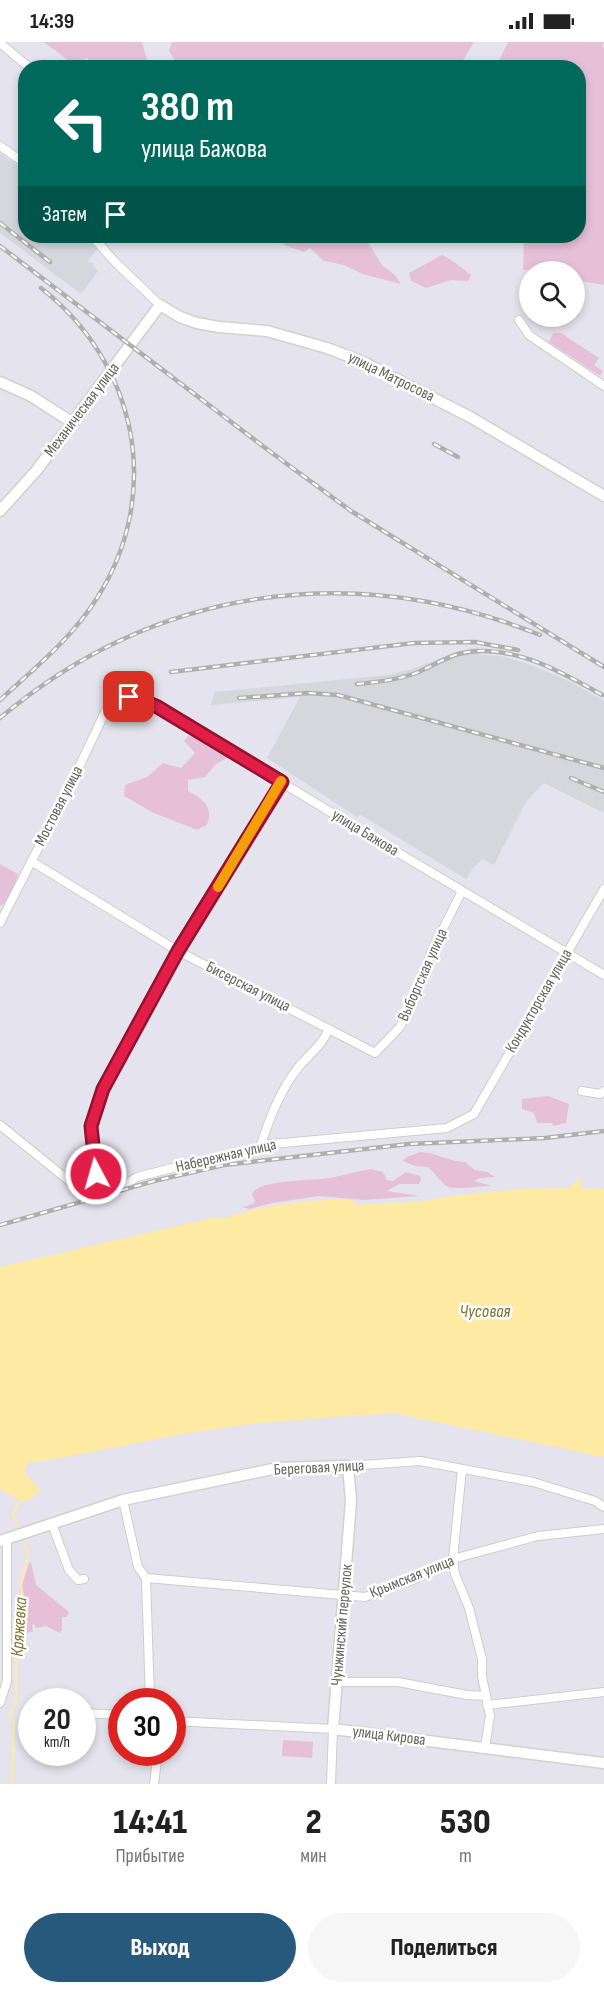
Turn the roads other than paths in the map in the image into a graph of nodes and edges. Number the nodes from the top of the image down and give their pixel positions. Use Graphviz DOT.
graph roads {
  1 [pos="0,43"];
  2 [pos="20,60"];
  3 [pos="0,146"];
  4 [pos="18,158"];
  5 [pos="99,243"];
  6 [pos="160,305"];
  7 [pos="524,327"];
  8 [pos="0,382"];
  9 [pos="604,386"];
  10 [pos="73,423"];
  11 [pos="604,496"];
  12 [pos="0,511"];
  13 [pos="125,698"];
  14 [pos="282,782"];
  15 [pos="31,861"];
  16 [pos="604,889"];
  17 [pos="462,891"];
  18 [pos="0,923"];
  19 [pos="178,951"];
  20 [pos="566,952"];
  21 [pos="604,975"];
  22 [pos="329,1029"];
  23 [pos="375,1053"];
  24 [pos="582,1091"];
  25 [pos="604,1091"];
  26 [pos="474,1114"];
  27 [pos="0,1125"];
  28 [pos="261,1145"];
  29 [pos="97,1182"];
  30 [pos="348,1466"];
  31 [pos="462,1469"];
  32 [pos="123,1500"];
  33 [pos="604,1507"];
  34 [pos="52,1524"];
  35 [pos="604,1529"];
  36 [pos="4,1540"];
  37 [pos="453,1559"];
  38 [pos="146,1578"];
  39 [pos="84,1579"];
  40 [pos="345,1594"];
  41 [pos="337,1682"];
  42 [pos="150,1688"];
  43 [pos="604,1692"];
  44 [pos="485,1696"];
  45 [pos="0,1703"];
  46 [pos="487,1705"];
  47 [pos="186,1722"];
  48 [pos="333,1729"];
  49 [pos="485,1747"];
  50 [pos="604,1763"];
  51 [pos="156,1766"];
  52 [pos="154,1784"];
  53 [pos="331,1784"];
  1 -- 2 [label="street"];
  3 -- 4 [label="street"];
  5 -- 6 [label="street"];
  6 -- 10 [label="street, Механическая улица"];
  6 -- 11 [label="street, улица Матросова"];
  7 -- 9 [label="street"];
  8 -- 10 [label="street"];
  10 -- 12 [label="street, Механическая улица"];
  13 -- 14 [label="street, улица Бажова"];
  13 -- 15 [label="street, Мостовая улица"];
  14 -- 17 [label="street, улица Бажова"];
  14 -- 19 [label="street"];
  15 -- 18 [label="street, Мостовая улица"];
  15 -- 19 [label="street, Бисерская улица"];
  16 -- 20 [label="street, Кондукторская улица"];
  17 -- 20 [label="street, улица Бажова"];
  17 -- 23 [label="street, Выборгская улица"];
  19 -- 22 [label="street, Бисерская улица"];
  19 -- 29 [label="street"];
  20 -- 21 [label="street, улица Бажова"];
  20 -- 26 [label="street, Кондукторская улица"];
  22 -- 23 [label="street, Бисерская улица"];
  22 -- 28 [label="street"];
  24 -- 25 [label="street"];
  26 -- 28 [label="street, Набережная улица"];
  27 -- 29 [label="street, Набережная улица"];
  28 -- 29 [label="street, Набережная улица"];
  30 -- 31 [label="street, Береговая улица"];
  30 -- 32 [label="street, Береговая улица"];
  30 -- 40 [label="street, Чунжинский переулок"];
  31 -- 33 [label="street, Береговая улица"];
  31 -- 37 [label="street"];
  32 -- 34 [label="street, Береговая улица"];
  32 -- 38 [label="street"];
  34 -- 36 [label="street, Береговая улица"];
  34 -- 39 [label="street"];
  35 -- 37 [label="street, Крымская улица"];
  36 -- 45 [label="street"];
  37 -- 40 [label="street, Крымская улица"];
  37 -- 44 [label="street"];
  38 -- 40 [label="street, Крымская улица"];
  38 -- 42 [label="street"];
  40 -- 41 [label="street, Чунжинский переулок"];
  41 -- 44 [label="street"];
  41 -- 48 [label="street, Чунжинский переулок"];
  43 -- 46 [label="street"];
  44 -- 46 [label="street"];
  46 -- 49 [label="street"];
  47 -- 48 [label="street, улица Кирова"];
  48 -- 49 [label="street, улица Кирова"];
  48 -- 53 [label="street, Чунжинский переулок"];
  49 -- 50 [label="street, улица Кирова"];
  51 -- 52 [label="street"];
}
